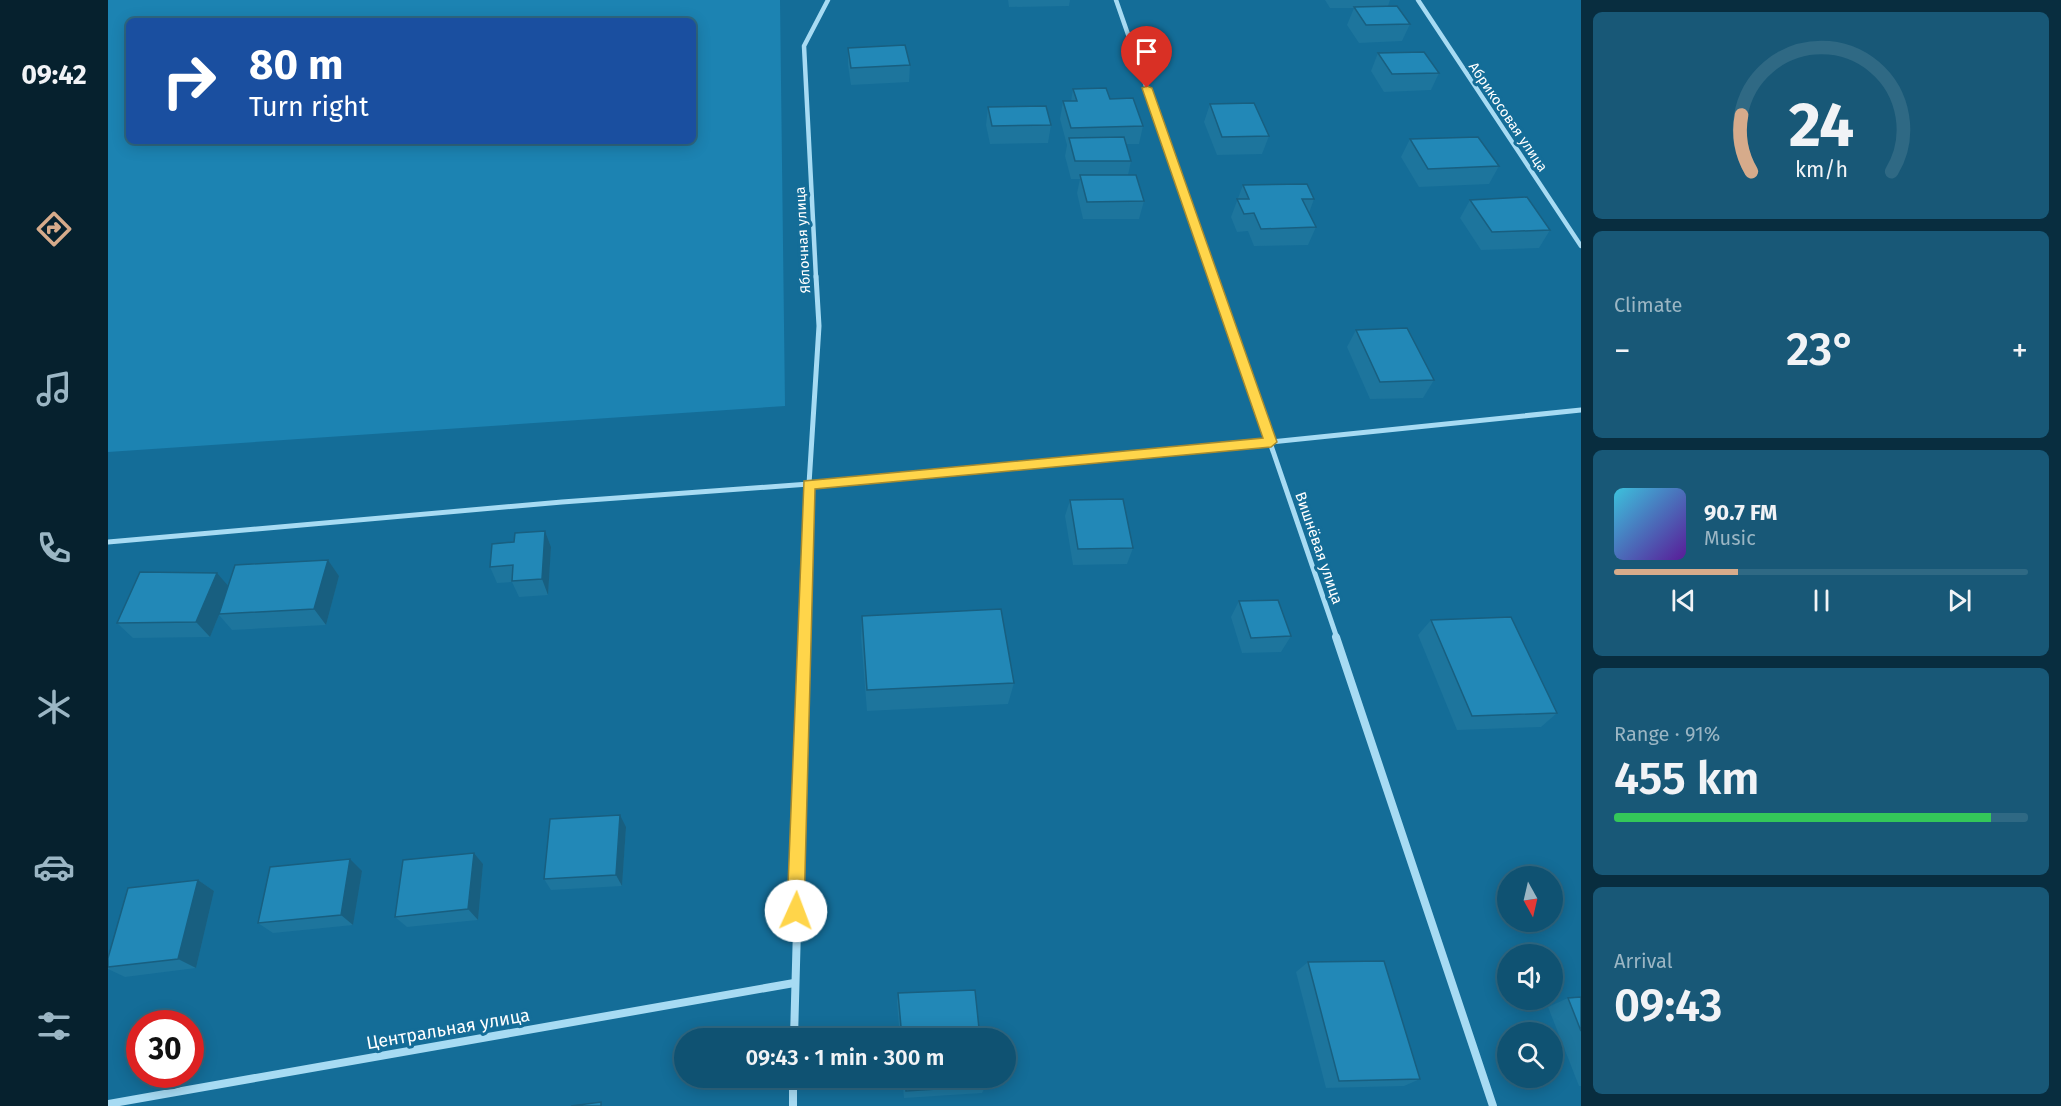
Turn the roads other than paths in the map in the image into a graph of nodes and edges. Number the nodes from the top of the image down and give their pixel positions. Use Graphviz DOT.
graph roads {
  1 [pos="828,0"];
  2 [pos="1116,0"];
  3 [pos="1418,0"];
  4 [pos="1581,246"];
  5 [pos="1581,410"];
  6 [pos="1271,442"];
  7 [pos="809,484"];
  8 [pos="108,542"];
  9 [pos="794,983"];
  10 [pos="794,1028"];
  11 [pos="793,1088"];
  12 [pos="108,1104"];
  13 [pos="793,1106"];
  14 [pos="1493,1106"];
  1 -- 7 [label="street, Яблочная улица"];
  2 -- 6 [label="street, Вишнёвая улица"];
  3 -- 4 [label="street, Абрикосовая улица"];
  5 -- 6 [label="street"];
  6 -- 7 [label="street"];
  6 -- 14 [label="street, Вишнёвая улица"];
  7 -- 8 [label="street"];
  7 -- 9 [label="street, Яблочная улица"];
  9 -- 10 [label="street, Яблочная улица"];
  9 -- 12 [label="street, Центральная улица"];
  11 -- 13 [label="street"];
}
